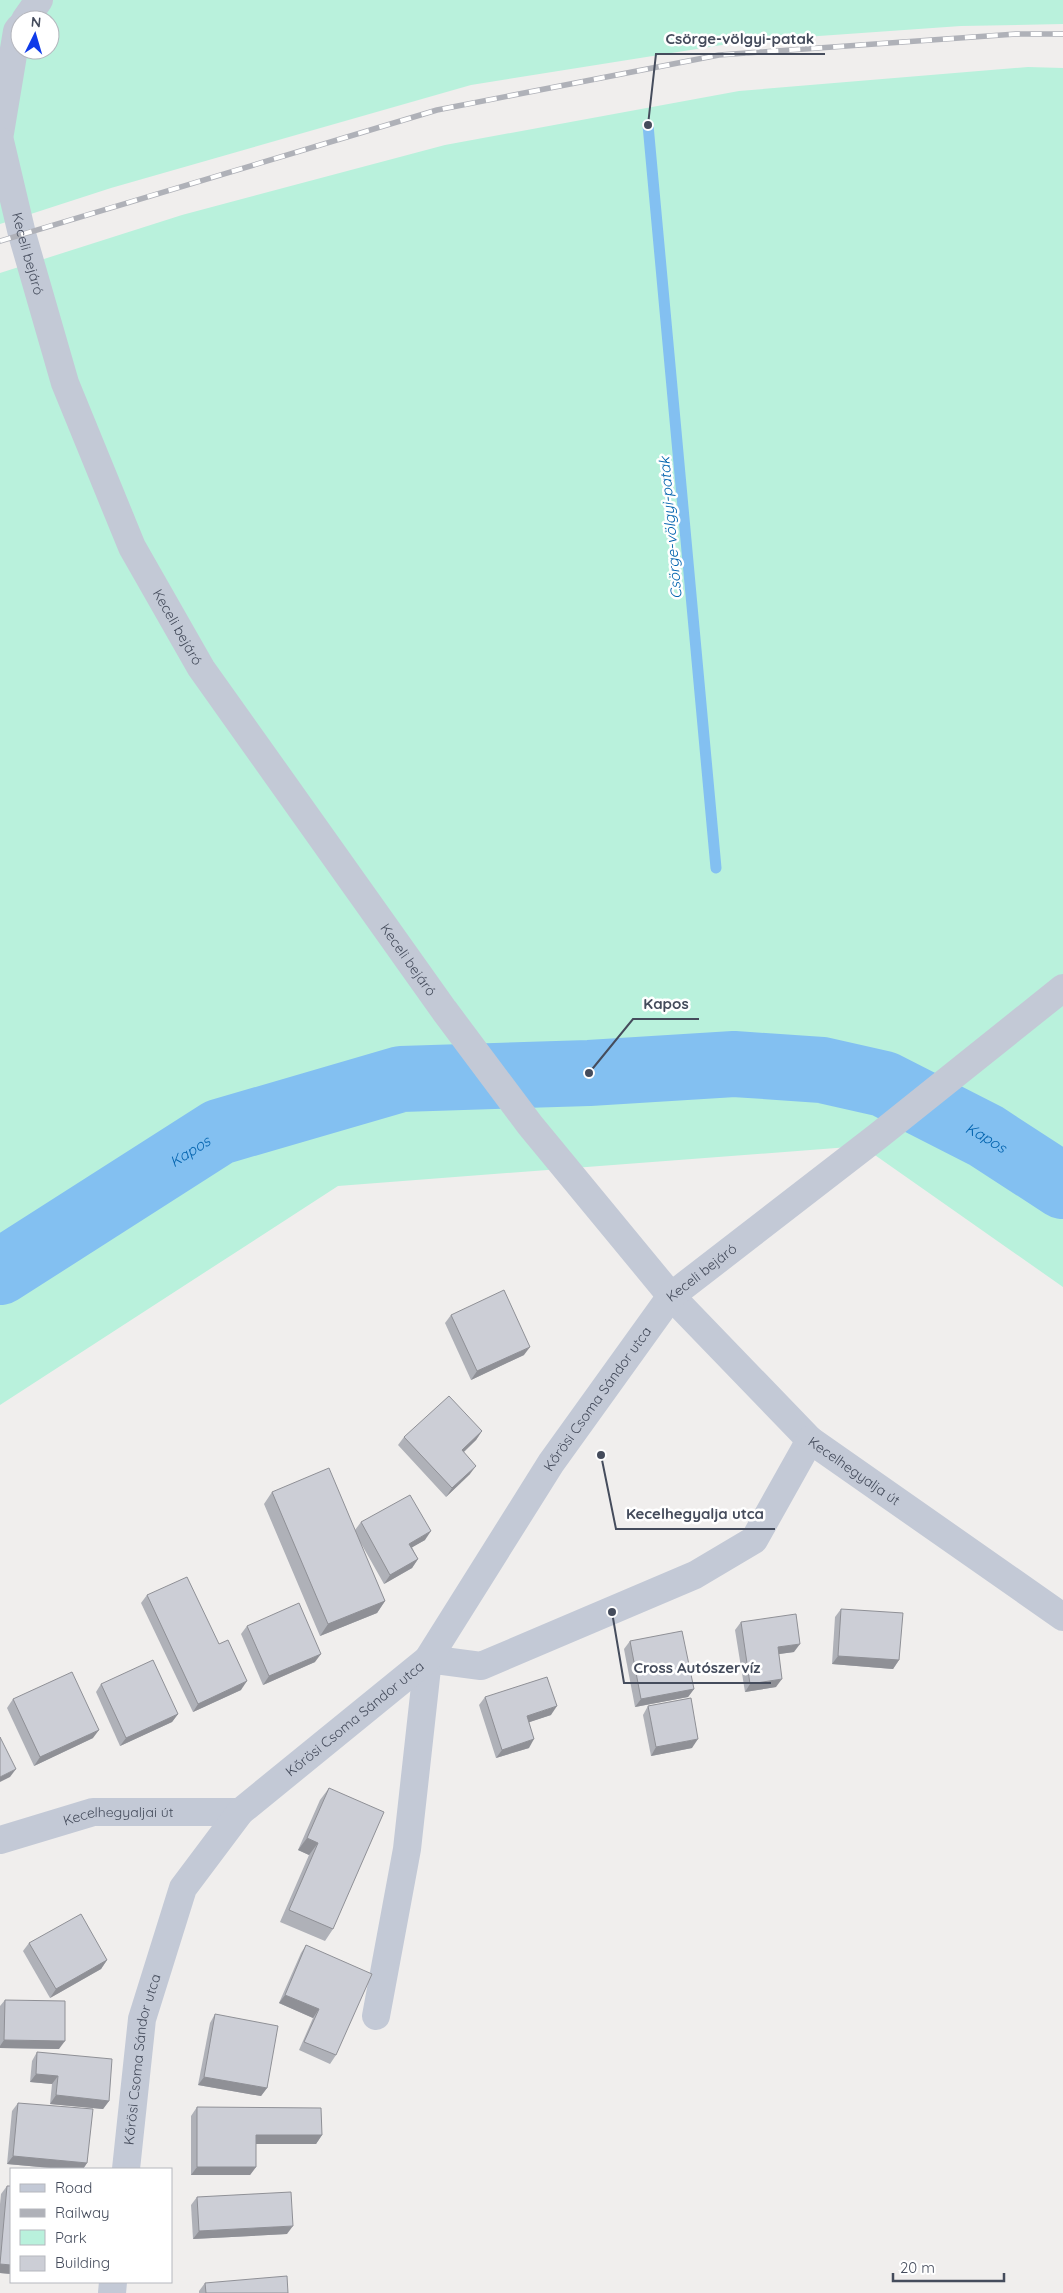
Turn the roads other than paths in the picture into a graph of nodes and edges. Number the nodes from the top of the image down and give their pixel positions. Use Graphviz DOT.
graph roads {
  1 [pos="11,60"];
  2 [pos="0,133"];
  3 [pos="0,141"];
  4 [pos="1063,988"];
  5 [pos="672,1296"];
  6 [pos="810,1440"];
  7 [pos="1063,1617"];
  8 [pos="428,1659"];
  9 [pos="240,1812"];
  10 [pos="0,1840"];
  11 [pos="376,2016"];
  12 [pos="126,2168"];
  1 -- 2 [label="street"];
  3 -- 5 [label="street, Keceli bejáró"];
  4 -- 5 [label="street, Keceli bejáró"];
  5 -- 6 [label="street, Kecelhegyalja út"];
  5 -- 8 [label="street, Kőrösi Csoma Sándor utca"];
  6 -- 7 [label="street, Kecelhegyalja út"];
  6 -- 8 [label="street"];
  8 -- 9 [label="street, Kőrösi Csoma Sándor utca"];
  8 -- 11 [label="street"];
  9 -- 10 [label="street, Kecelhegyaljai út"];
  9 -- 12 [label="street, Kőrösi Csoma Sándor utca"];
}
